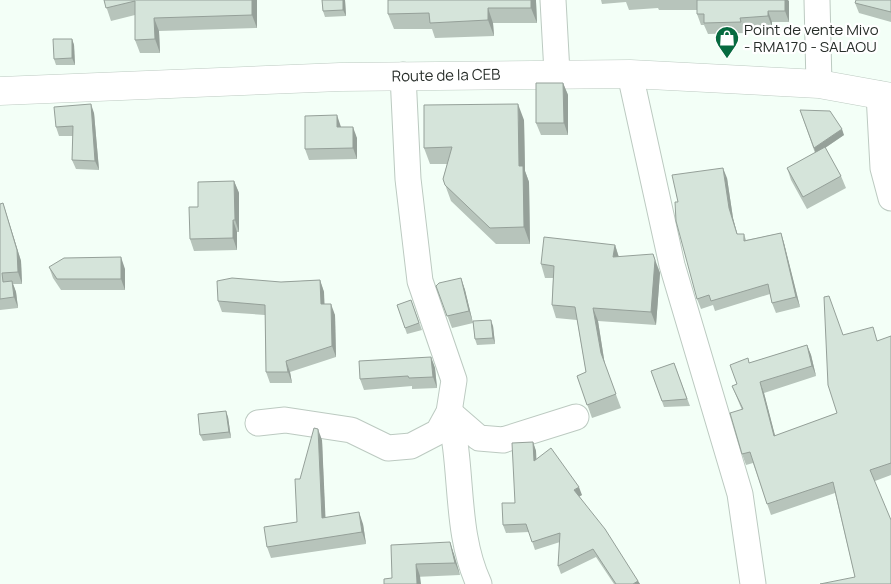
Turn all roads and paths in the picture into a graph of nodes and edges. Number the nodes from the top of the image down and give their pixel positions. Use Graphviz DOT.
graph roads {
  1 [pos="553,0"];
  2 [pos="817,0"];
  3 [pos="557,74"];
  4 [pos="630,74"];
  5 [pos="403,75"];
  6 [pos="819,84"];
  7 [pos="0,92"];
  8 [pos="885,96"];
  9 [pos="891,198"];
  10 [pos="449,412"];
  11 [pos="576,417"];
  12 [pos="258,422"];
  13 [pos="479,584"];
  14 [pos="753,584"];
  1 -- 3 [label="street"];
  2 -- 6 [label="street"];
  3 -- 4 [label="main road, Route de la CEB"];
  3 -- 5 [label="main road, Route de la CEB"];
  4 -- 6 [label="main road, Route de la CEB"];
  4 -- 14 [label="street"];
  5 -- 7 [label="main road, Route de la CEB"];
  5 -- 10 [label="street"];
  6 -- 8 [label="main road, Route de la CEB"];
  8 -- 9 [label="street"];
  10 -- 11 [label="street"];
  10 -- 12 [label="street"];
  10 -- 13 [label="street"];
}
